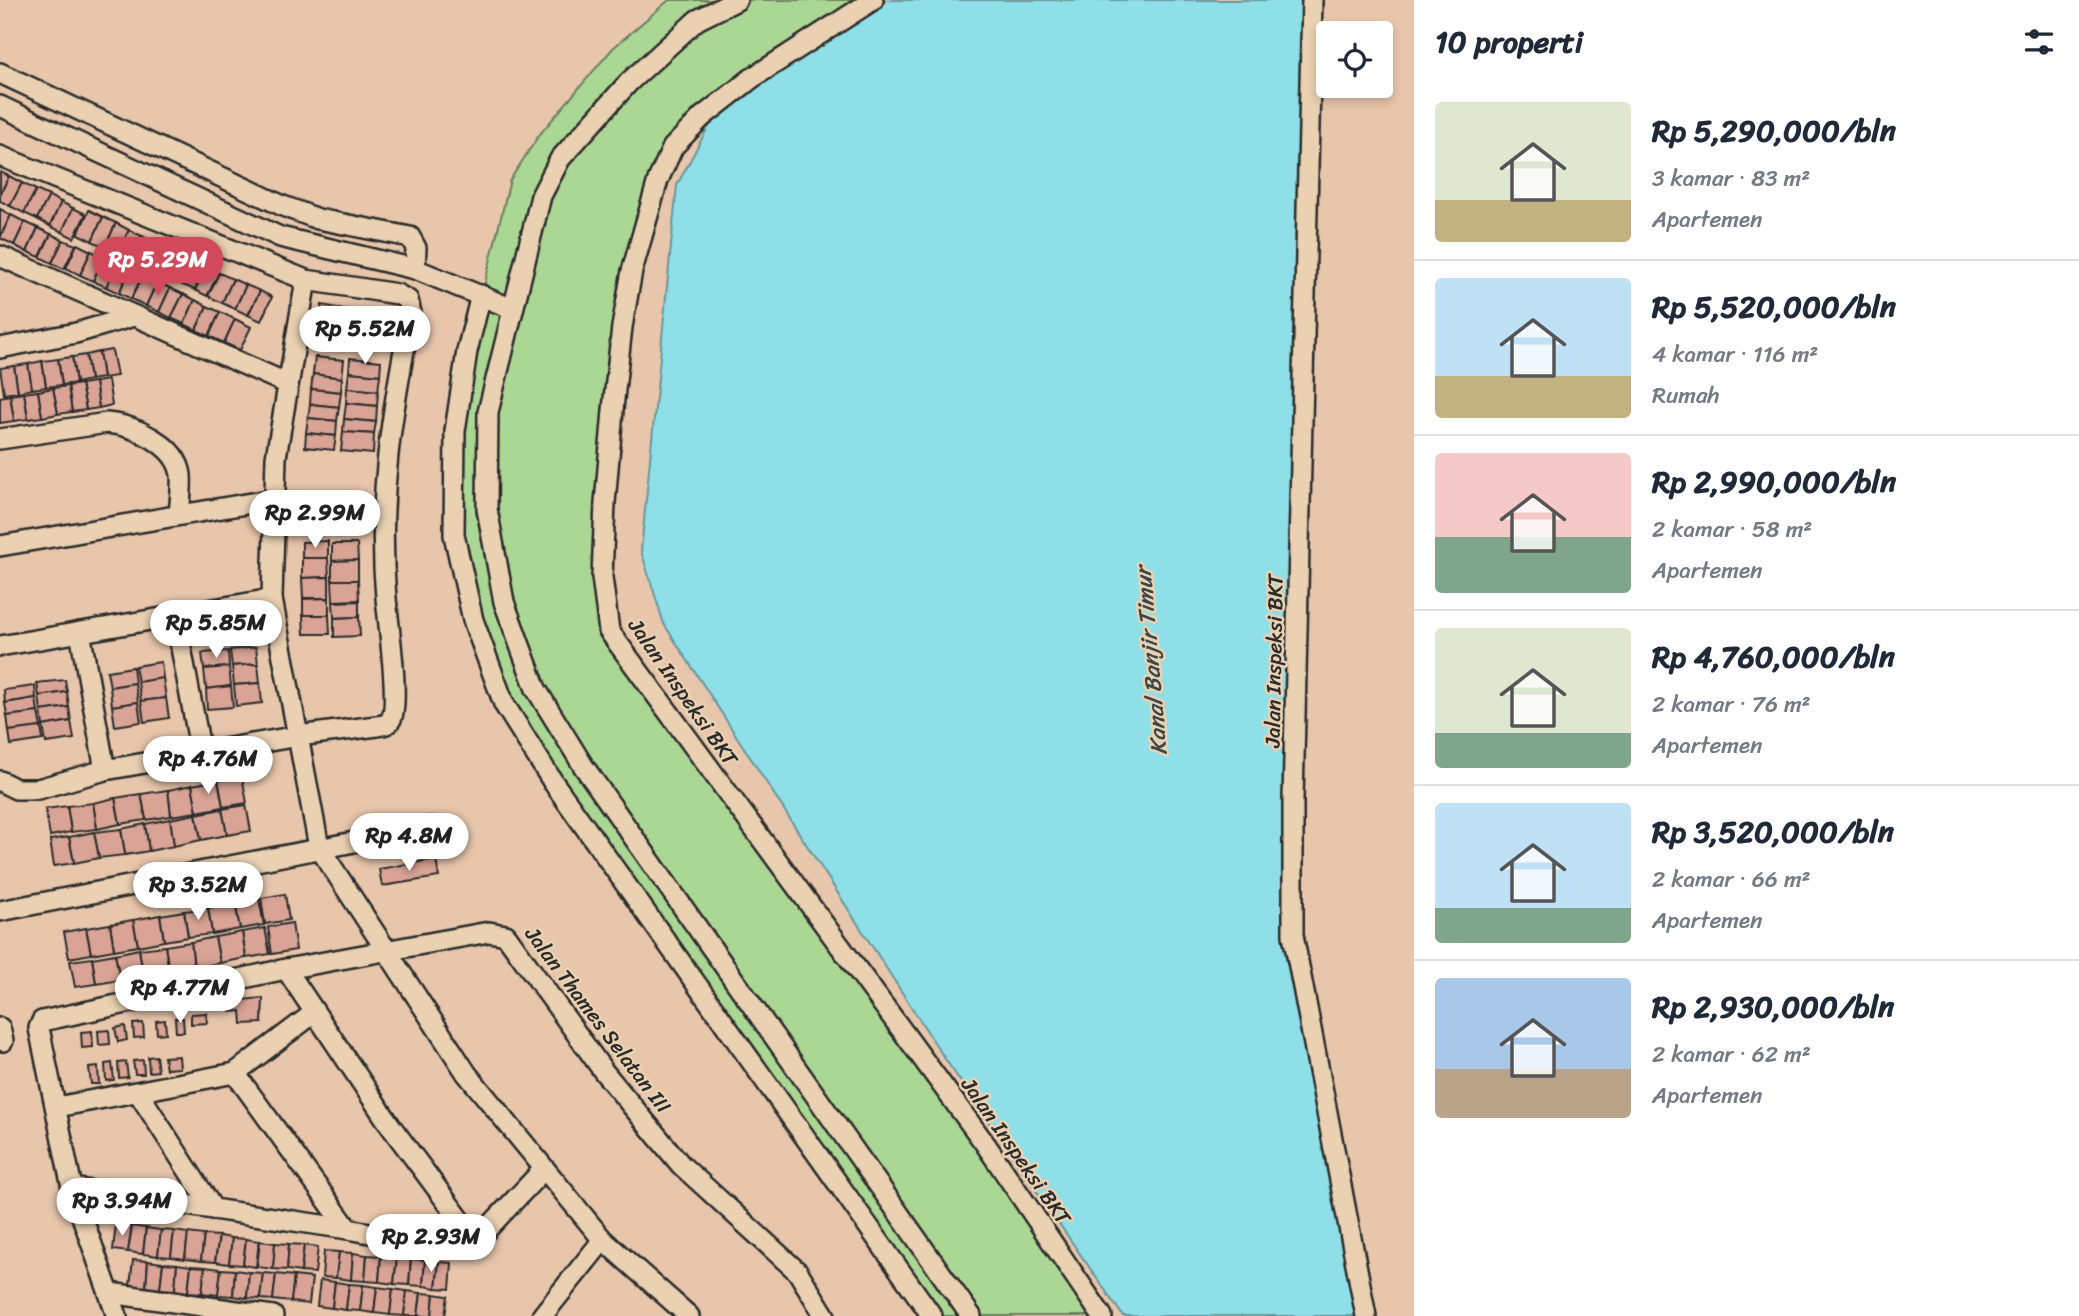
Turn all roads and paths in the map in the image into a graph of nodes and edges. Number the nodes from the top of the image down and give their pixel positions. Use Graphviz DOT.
graph roads {
  1 [pos="737,0"];
  2 [pos="873,0"];
  3 [pos="1312,0"];
  4 [pos="0,73"];
  5 [pos="0,106"];
  6 [pos="0,156"];
  7 [pos="0,256"];
  8 [pos="415,269"];
  9 [pos="306,280"];
  10 [pos="481,295"];
  11 [pos="513,309"];
  12 [pos="134,316"];
  13 [pos="0,348"];
  14 [pos="288,384"];
  15 [pos="0,439"];
  16 [pos="275,499"];
  17 [pos="179,514"];
  18 [pos="0,546"];
  19 [pos="272,599"];
  20 [pos="175,616"];
  21 [pos="80,632"];
  22 [pos="0,646"];
  23 [pos="298,736"];
  24 [pos="201,753"];
  25 [pos="106,770"];
  26 [pos="0,781"];
  27 [pos="431,827"];
  28 [pos="319,847"];
  29 [pos="0,911"];
  30 [pos="387,951"];
  31 [pos="286,970"];
  32 [pos="314,1013"];
  33 [pos="235,1073"];
  34 [pos="138,1091"];
  35 [pos="57,1107"];
  36 [pos="544,1168"];
  37 [pos="72,1188"];
  38 [pos="213,1209"];
  39 [pos="348,1229"];
  40 [pos="476,1241"];
  41 [pos="603,1241"];
  42 [pos="110,1293"];
  43 [pos="677,1312"];
  44 [pos="117,1316"];
  45 [pos="274,1316"];
  46 [pos="542,1316"];
  47 [pos="825,1316"];
  48 [pos="932,1316"];
  49 [pos="971,1316"];
  50 [pos="1102,1316"];
  51 [pos="1366,1316"];
  1 -- 11 [label="street"];
  2 -- 50 [label="street, Jalan Inspeksi BKT"];
  3 -- 51 [label="street, Jalan Inspeksi BKT"];
  4 -- 8 [label="street"];
  5 -- 8 [label="street"];
  6 -- 9 [label="street"];
  7 -- 12 [label="street"];
  8 -- 10 [label="street"];
  9 -- 14 [label="street"];
  9 -- 23 [label="street"];
  10 -- 11 [label="street"];
  10 -- 48 [label="street"];
  11 -- 49 [label="street"];
  12 -- 13 [label="street"];
  12 -- 14 [label="street"];
  14 -- 16 [label="street"];
  15 -- 17 [label="street"];
  16 -- 17 [label="street"];
  16 -- 19 [label="street"];
  17 -- 18 [label="street"];
  19 -- 20 [label="street"];
  19 -- 23 [label="street"];
  20 -- 21 [label="street"];
  20 -- 24 [label="street"];
  21 -- 22 [label="street"];
  21 -- 25 [label="street"];
  23 -- 24 [label="street"];
  23 -- 28 [label="street"];
  24 -- 25 [label="street"];
  25 -- 26 [label="street"];
  27 -- 28 [label="street"];
  28 -- 29 [label="street"];
  28 -- 30 [label="street"];
  30 -- 31 [label="street"];
  30 -- 36 [label="street"];
  30 -- 47 [label="street, Jalan Thames Selatan III"];
  31 -- 32 [label="street"];
  31 -- 35 [label="street"];
  32 -- 33 [label="street"];
  32 -- 40 [label="street"];
  33 -- 34 [label="street"];
  33 -- 39 [label="street"];
  34 -- 35 [label="street"];
  34 -- 38 [label="street"];
  35 -- 37 [label="street"];
  36 -- 40 [label="street"];
  36 -- 41 [label="street"];
  37 -- 38 [label="street"];
  37 -- 42 [label="street"];
  38 -- 39 [label="street"];
  39 -- 40 [label="street"];
  41 -- 43 [label="street"];
  41 -- 46 [label="street"];
  42 -- 44 [label="street"];
  42 -- 45 [label="street"];
}
